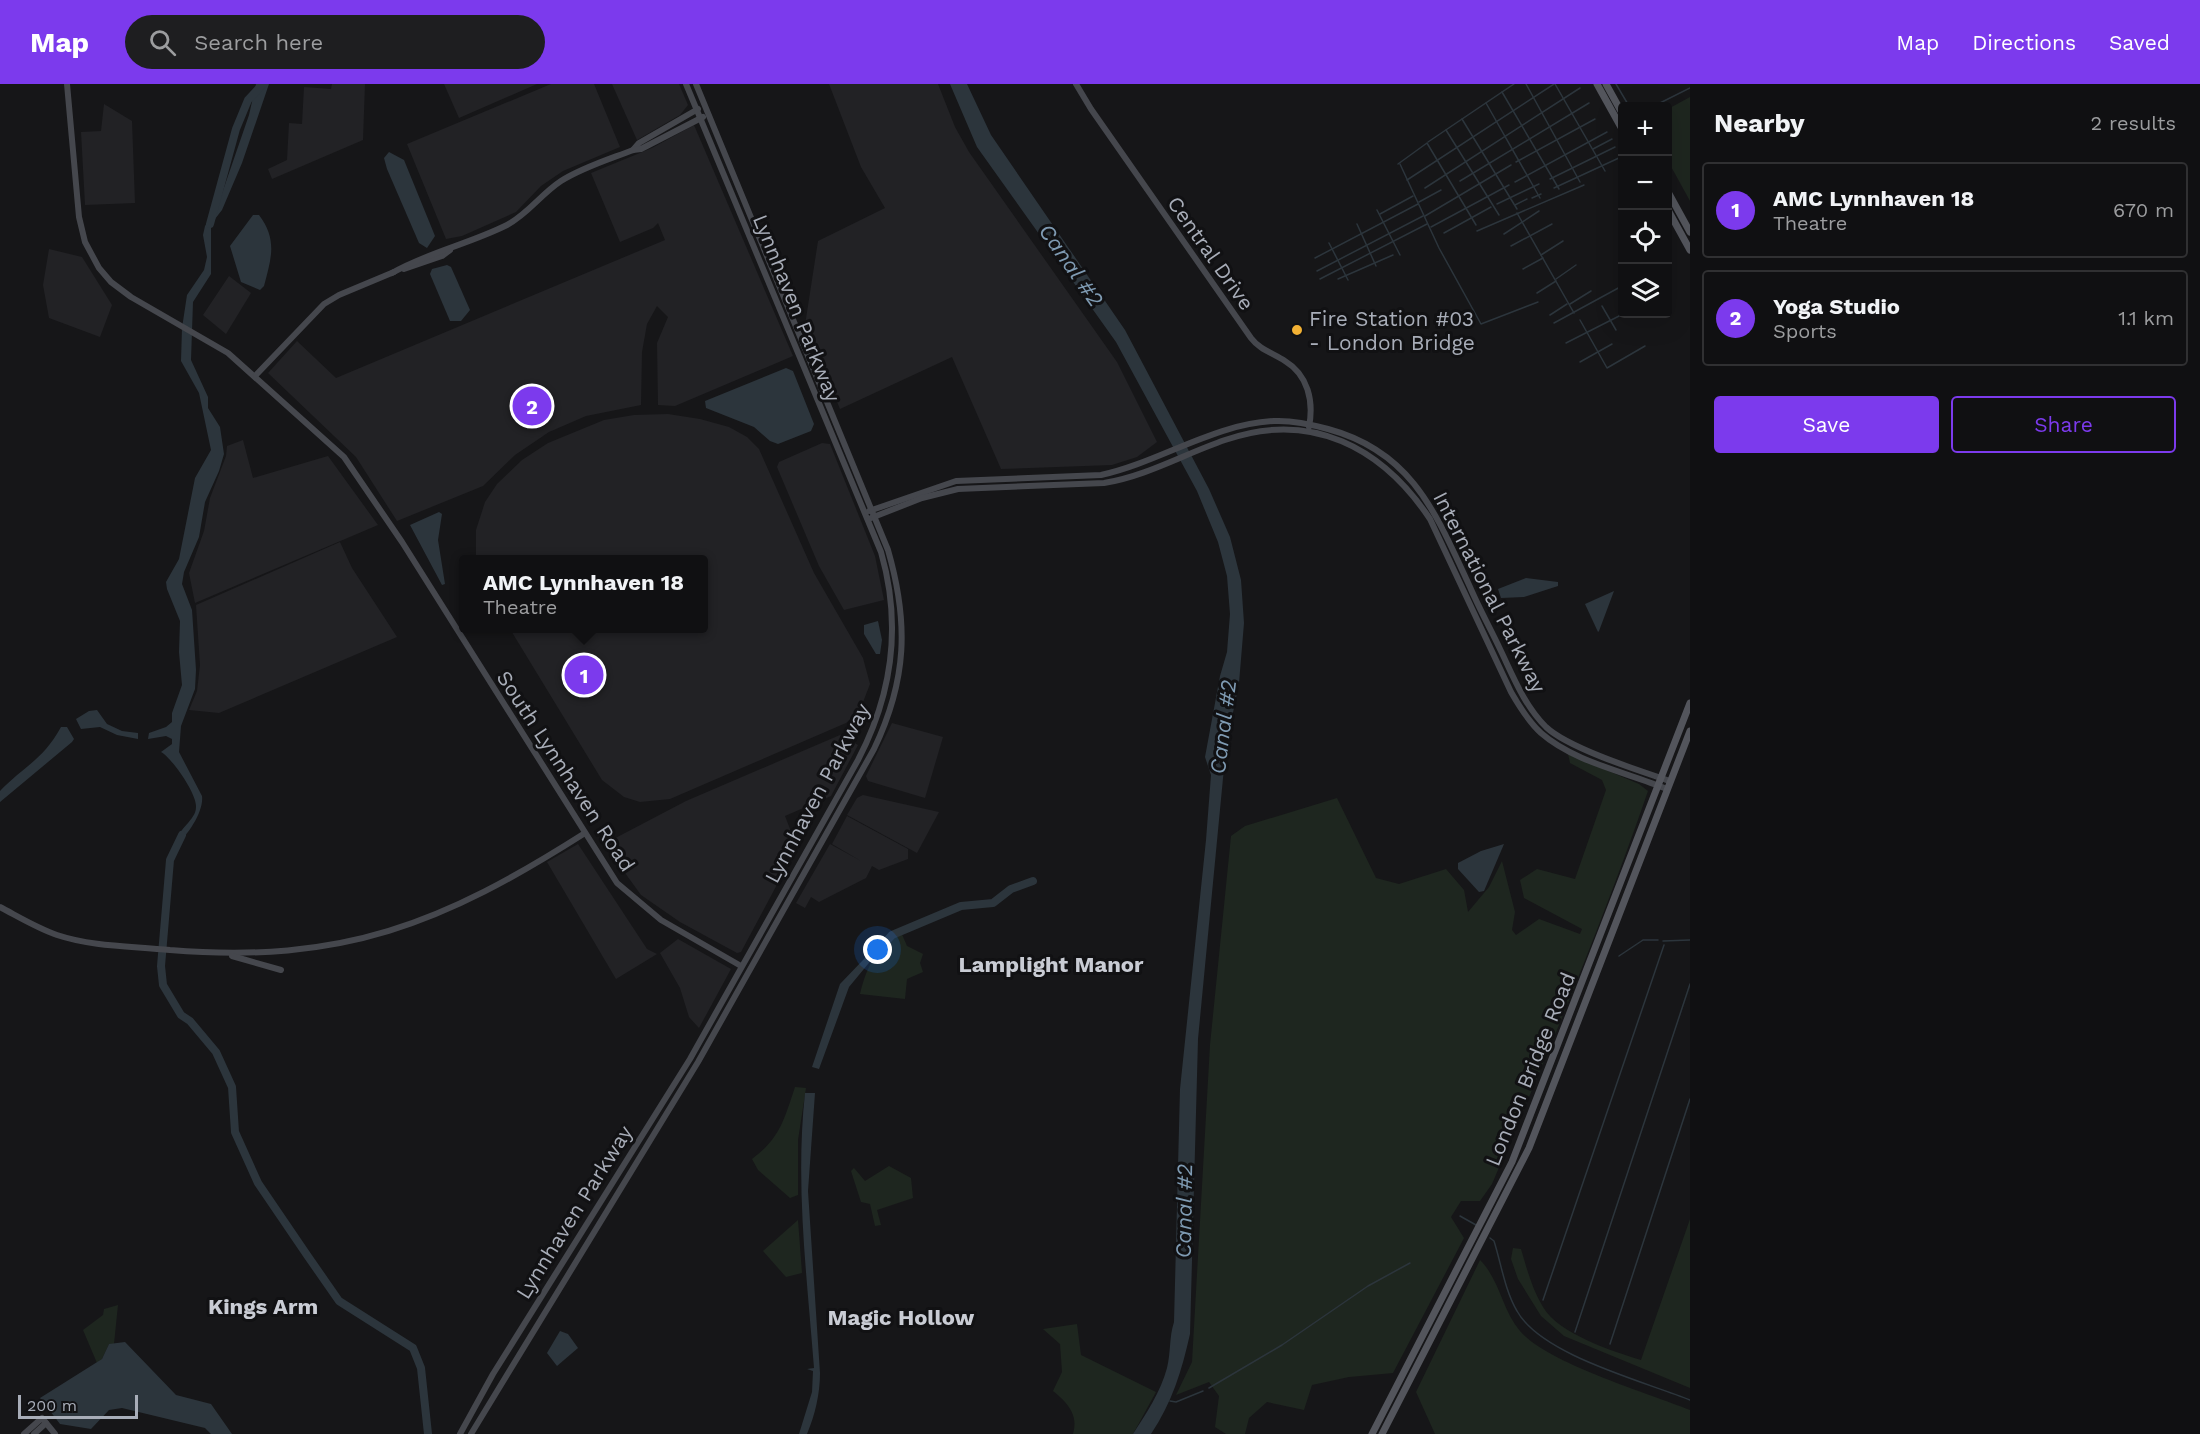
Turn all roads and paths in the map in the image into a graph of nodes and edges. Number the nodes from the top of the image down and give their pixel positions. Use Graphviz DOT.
graph roads {
  1 [pos="67,84"];
  2 [pos="686,84"];
  3 [pos="696,84"];
  4 [pos="1076,84"];
  5 [pos="1597,84"];
  6 [pos="1606,84"];
  7 [pos="1618,104"];
  8 [pos="705,106"];
  9 [pos="697,110"];
  10 [pos="709,114"];
  11 [pos="700,118"];
  12 [pos="1618,120"];
  13 [pos="633,150"];
  14 [pos="1672,199"];
  15 [pos="1672,217"];
  16 [pos="1690,232"];
  17 [pos="1690,250"];
  18 [pos="255,375"];
  19 [pos="1310,423"];
  20 [pos="1308,433"];
  21 [pos="874,513"];
  22 [pos="867,516"];
  23 [pos="1690,703"];
  24 [pos="1690,730"];
  25 [pos="1659,781"];
  26 [pos="1670,781"];
  27 [pos="1667,789"];
  28 [pos="585,833"];
  29 [pos="0,907"];
  30 [pos="223,953"];
  31 [pos="741,966"];
  32 [pos="281,970"];
  33 [pos="1425,1334"];
  34 [pos="1432,1337"];
  35 [pos="44,1421"];
  36 [pos="24,1434"];
  37 [pos="34,1434"];
  38 [pos="55,1434"];
  39 [pos="462,1434"];
  40 [pos="471,1434"];
  41 [pos="1372,1434"];
  42 [pos="1382,1434"];
  1 -- 18 [label="main road, South Lynnhaven Road"];
  2 -- 9 [label="main road, Lynnhaven Parkway"];
  3 -- 8 [label="main road, Lynnhaven Parkway"];
  4 -- 19 [label="main road, Central Drive"];
  5 -- 12 [label="main road"];
  6 -- 7 [label="main road"];
  8 -- 9 [label="main road"];
  8 -- 10 [label="main road, Lynnhaven Parkway"];
  9 -- 11 [label="main road, Lynnhaven Parkway"];
  9 -- 13 [label="main road"];
  10 -- 11 [label="main road"];
  10 -- 21 [label="main road, Lynnhaven Parkway"];
  11 -- 13 [label="main road"];
  11 -- 22 [label="main road, Lynnhaven Parkway"];
  13 -- 18 [label="main road"];
  14 -- 16 [label="main road"];
  15 -- 17 [label="main road"];
  18 -- 28 [label="main road, South Lynnhaven Road"];
  19 -- 20 [label="main road, Central Drive"];
  19 -- 21 [label="main road, International Parkway"];
  19 -- 25 [label="main road, International Parkway"];
  20 -- 21 [label="main road, International Parkway"];
  20 -- 25 [label="main road, International Parkway"];
  21 -- 22 [label="main road, International Parkway"];
  21 -- 40 [label="main road, Lynnhaven Parkway"];
  22 -- 31 [label="main road, Lynnhaven Parkway"];
  23 -- 25 [label="main road, London Bridge Road"];
  24 -- 26 [label="main road, London Bridge Road"];
  25 -- 26 [label="main road, International Parkway"];
  25 -- 27 [label="main road, International Parkway"];
  25 -- 33 [label="main road, London Bridge Road"];
  26 -- 27 [label="main road, London Bridge Road"];
  27 -- 34 [label="main road, London Bridge Road"];
  28 -- 30 [label="main road"];
  28 -- 31 [label="main road, South Lynnhaven Road"];
  29 -- 30 [label="main road"];
  30 -- 32 [label="main road"];
  31 -- 39 [label="main road, Lynnhaven Parkway"];
  33 -- 34 [label="main road"];
  33 -- 41 [label="main road, London Bridge Road"];
  34 -- 42 [label="main road, London Bridge Road"];
  35 -- 36 [label="main road"];
  35 -- 37 [label="main road"];
  35 -- 38 [label="main road"];
}
